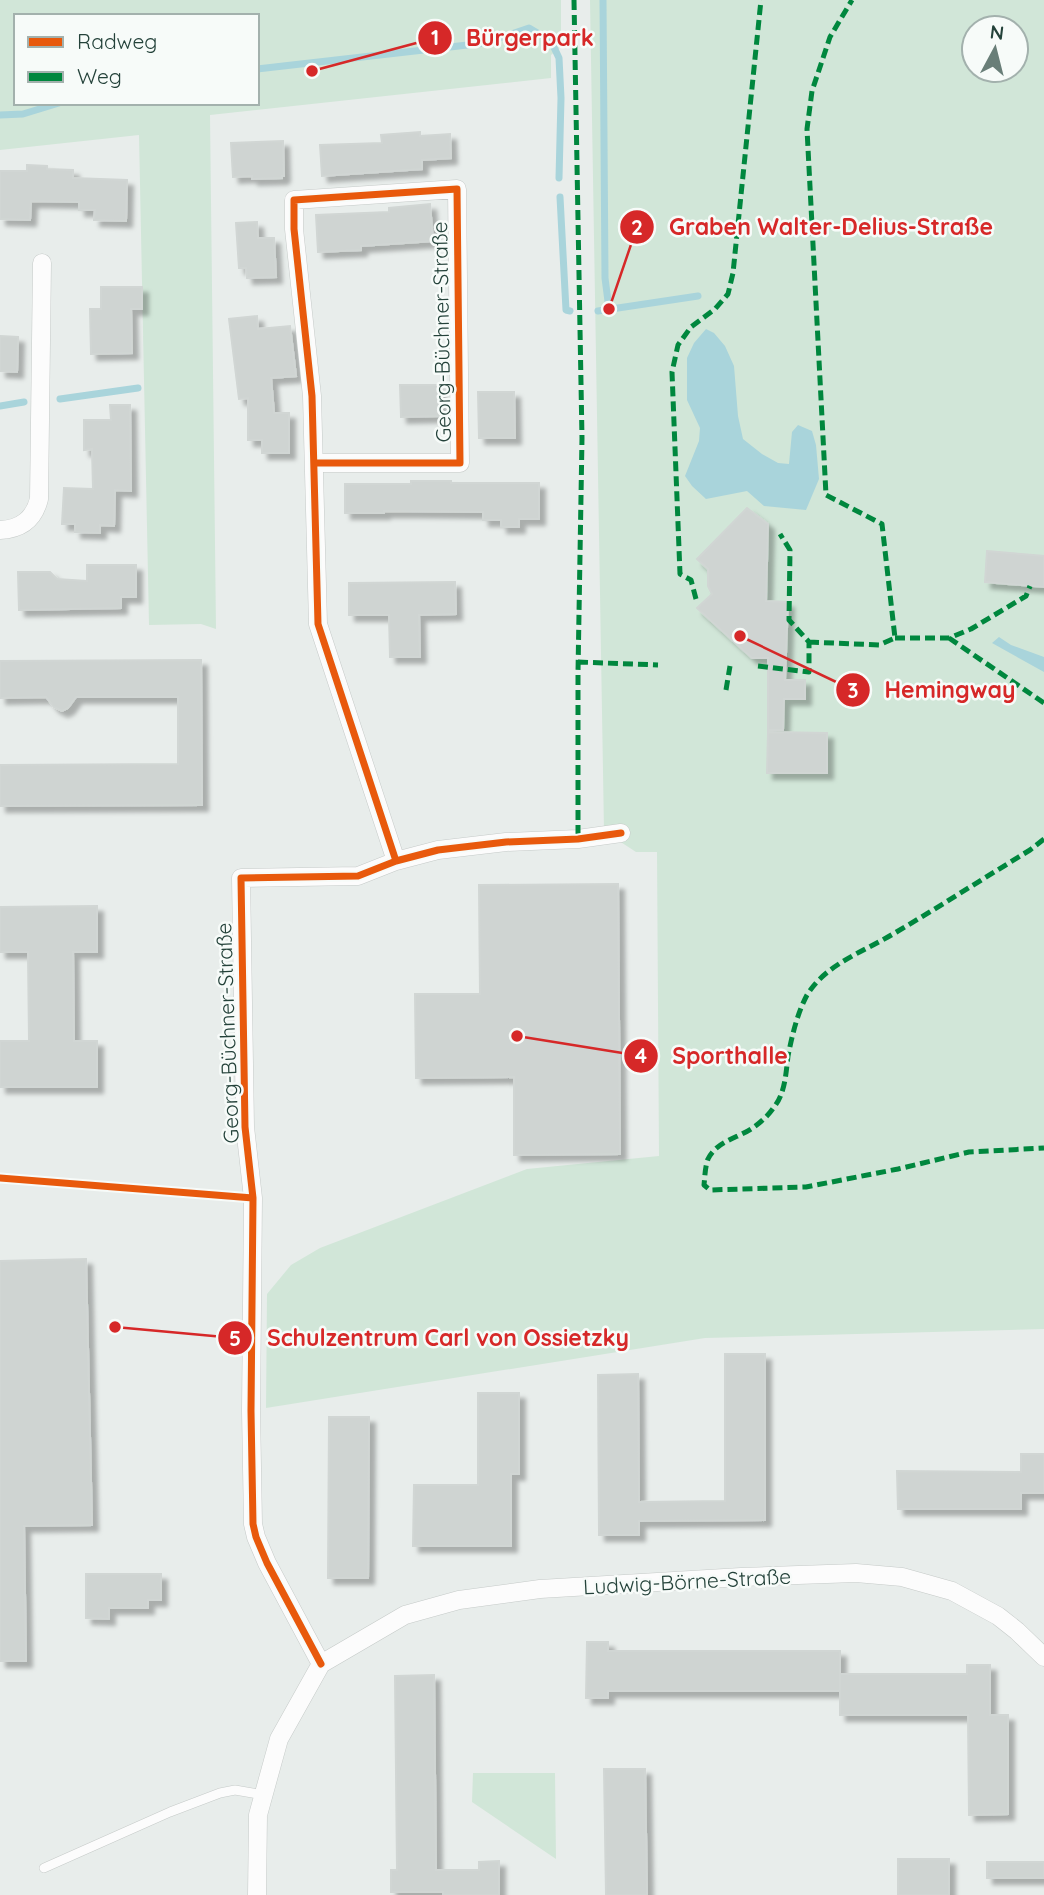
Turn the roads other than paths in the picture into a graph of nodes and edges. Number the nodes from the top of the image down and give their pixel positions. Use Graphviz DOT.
graph roads {
  1 [pos="43,263"];
  2 [pos="315,463"];
  3 [pos="0,530"];
  4 [pos="621,833"];
  5 [pos="396,861"];
  6 [pos="1044,1657"];
  7 [pos="321,1664"];
  8 [pos="264,1795"];
  9 [pos="44,1868"];
  10 [pos="257,1895"];
  1 -- 3 [label="street"];
  2 -- 2 [label="street, Georg-Büchner-Straße"];
  2 -- 5 [label="street, Georg-Büchner-Straße"];
  4 -- 5 [label="street, Georg-Büchner-Straße"];
  5 -- 7 [label="street, Georg-Büchner-Straße"];
  6 -- 7 [label="street, Ludwig-Börne-Straße"];
  7 -- 8 [label="street"];
  8 -- 9 [label="lane"];
  8 -- 10 [label="street"];
}
